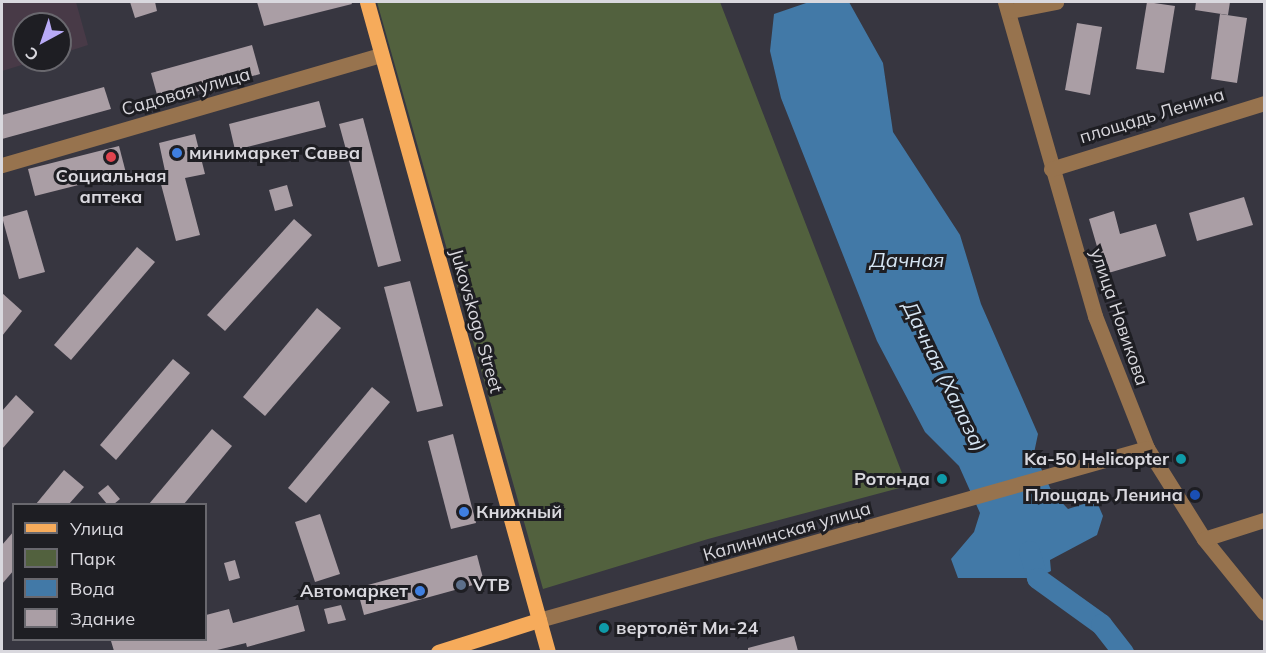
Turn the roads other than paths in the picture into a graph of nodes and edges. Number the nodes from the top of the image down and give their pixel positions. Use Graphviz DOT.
graph roads {
  1 [pos="367,2"];
  2 [pos="1056,2"];
  3 [pos="1007,6"];
  4 [pos="381,55"];
  5 [pos="1264,102"];
  6 [pos="2,165"];
  7 [pos="1051,169"];
  8 [pos="1147,448"];
  9 [pos="1264,520"];
  10 [pos="1204,539"];
  11 [pos="1264,613"];
  12 [pos="539,620"];
  13 [pos="438,651"];
  14 [pos="548,651"];
  1 -- 4 [label="main road, Jukovskogo Street"];
  2 -- 3 [label="street"];
  3 -- 7 [label="street, улица Новикова"];
  4 -- 6 [label="street, Садовая улица"];
  4 -- 12 [label="main road, Jukovskogo Street"];
  5 -- 7 [label="street, площадь Ленина"];
  7 -- 8 [label="street, улица Новикова"];
  8 -- 10 [label="street, улица Новикова"];
  8 -- 12 [label="street, Калининская улица"];
  9 -- 10 [label="street"];
  10 -- 11 [label="street, улица Новикова"];
  12 -- 13 [label="main road, Калининская улица"];
  12 -- 14 [label="main road, Jukovskogo Street"];
}
